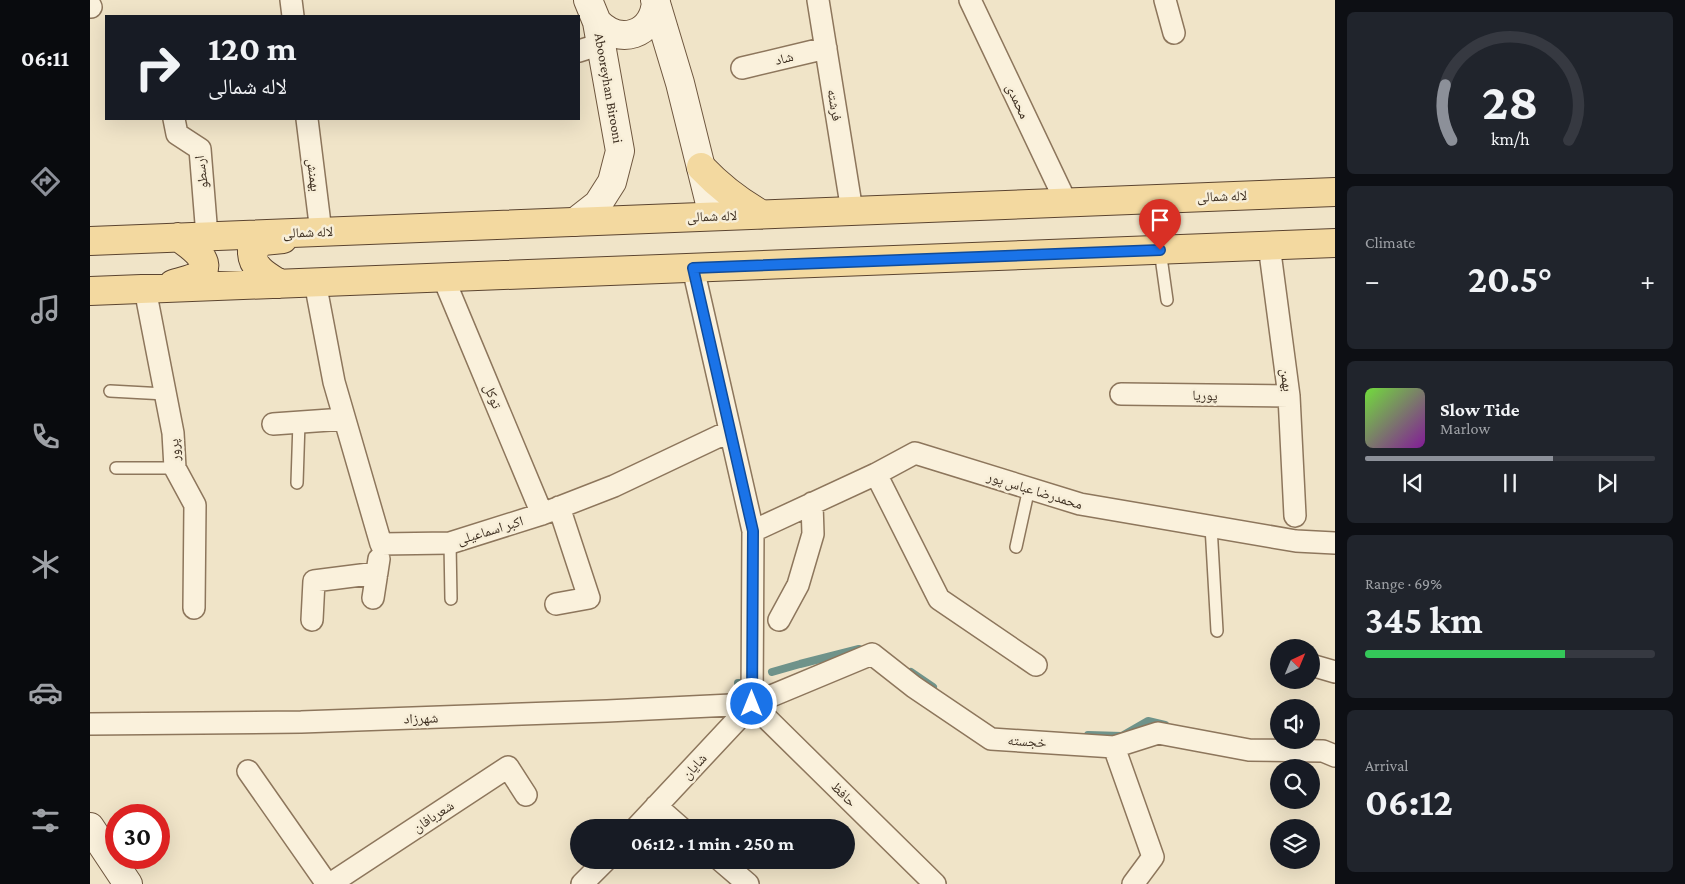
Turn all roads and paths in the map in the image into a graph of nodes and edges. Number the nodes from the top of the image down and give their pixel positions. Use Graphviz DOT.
graph roads {
  1 [pos="291,0"];
  2 [pos="818,0"];
  3 [pos="970,0"];
  4 [pos="1165,0"];
  5 [pos="656,1"];
  6 [pos="293,15"];
  7 [pos="591,29"];
  8 [pos="1174,33"];
  9 [pos="826,48"];
  10 [pos="742,68"];
  11 [pos="174,120"];
  12 [pos="307,120"];
  13 [pos="701,167"];
  14 [pos="1335,192"];
  15 [pos="1066,202"];
  16 [pos="852,211"];
  17 [pos="761,214"];
  18 [pos="713,216"];
  19 [pos="575,222"];
  20 [pos="315,232"];
  21 [pos="207,236"];
  22 [pos="178,237"];
  23 [pos="90,241"];
  24 [pos="1335,243"];
  25 [pos="1269,245"];
  26 [pos="1160,250"];
  27 [pos="693,268"];
  28 [pos="443,277"];
  29 [pos="315,282"];
  30 [pos="280,284"];
  31 [pos="153,289"];
  32 [pos="90,291"];
  33 [pos="1167,300"];
  34 [pos="110,391"];
  35 [pos="165,394"];
  36 [pos="1121,394"];
  37 [pos="1289,396"];
  38 [pos="344,419"];
  39 [pos="299,422"];
  40 [pos="273,424"];
  41 [pos="730,431"];
  42 [pos="116,468"];
  43 [pos="175,468"];
  44 [pos="876,474"];
  45 [pos="297,483"];
  46 [pos="1029,488"];
  47 [pos="812,503"];
  48 [pos="551,511"];
  49 [pos="1295,516"];
  50 [pos="1211,526"];
  51 [pos="753,531"];
  52 [pos="450,543"];
  53 [pos="1335,543"];
  54 [pos="381,544"];
  55 [pos="1016,547"];
  56 [pos="377,573"];
  57 [pos="373,598"];
  58 [pos="451,599"];
  59 [pos="556,604"];
  60 [pos="194,608"];
  61 [pos="312,620"];
  62 [pos="779,620"];
  63 [pos="1217,631"];
  64 [pos="1036,666"];
  65 [pos="1320,668"];
  66 [pos="1335,672"];
  67 [pos="752,704"];
  68 [pos="90,724"];
  69 [pos="1114,747"];
  70 [pos="1335,756"];
  71 [pos="248,771"];
  72 [pos="526,795"];
  73 [pos="656,806"];
  74 [pos="644,819"];
  75 [pos="671,819"];
  76 [pos="90,827"];
  77 [pos="597,869"];
  78 [pos="730,869"];
  79 [pos="127,884"];
  80 [pos="328,884"];
  81 [pos="582,884"];
  82 [pos="748,884"];
  83 [pos="935,884"];
  84 [pos="1133,884"];
  1 -- 6 [label="street"];
  2 -- 9 [label="street, فرشته"];
  3 -- 15 [label="street, محمدی"];
  4 -- 8 [label="street"];
  5 -- 7 [label="main road"];
  5 -- 13 [label="main road"];
  7 -- 19 [label="main road, Abooreyhan Birooni"];
  9 -- 10 [label="street, شاد"];
  9 -- 16 [label="street, فرشته"];
  11 -- 21 [label="street, ارسطو"];
  12 -- 20 [label="street, بهمنش"];
  13 -- 17 [label="main road"];
  13 -- 18 [label="main road"];
  14 -- 15 [label="main road, لاله شمالی"];
  15 -- 16 [label="main road, لاله شمالی"];
  16 -- 17 [label="main road, لاله شمالی"];
  17 -- 18 [label="main road, لاله شمالی"];
  18 -- 19 [label="main road, لاله شمالی"];
  19 -- 20 [label="main road, لاله شمالی"];
  20 -- 21 [label="main road, لاله شمالی"];
  20 -- 30 [label="main road"];
  21 -- 22 [label="main road, لاله شمالی"];
  22 -- 23 [label="main road, لاله شمالی"];
  22 -- 31 [label="main road"];
  24 -- 25 [label="main road"];
  25 -- 26 [label="main road"];
  25 -- 37 [label="street, بهمن"];
  26 -- 27 [label="main road"];
  26 -- 33 [label="lane"];
  27 -- 28 [label="main road"];
  27 -- 41 [label="street"];
  28 -- 29 [label="main road"];
  28 -- 48 [label="street, توکل"];
  29 -- 30 [label="main road"];
  29 -- 38 [label="street"];
  30 -- 31 [label="main road"];
  31 -- 32 [label="main road"];
  31 -- 35 [label="street, پرور"];
  34 -- 35 [label="lane"];
  35 -- 43 [label="street, پرور"];
  36 -- 37 [label="street, پوریا"];
  37 -- 49 [label="street, بهمن"];
  38 -- 39 [label="street"];
  38 -- 54 [label="street"];
  39 -- 40 [label="street"];
  39 -- 45 [label="lane"];
  41 -- 48 [label="street, اکبر اسماعیلی"];
  41 -- 51 [label="street"];
  42 -- 43 [label="lane"];
  43 -- 60 [label="street, پرور"];
  44 -- 46 [label="street, محمدرضا عباس پور"];
  44 -- 47 [label="street, محمدرضا عباس پور"];
  44 -- 64 [label="street"];
  46 -- 50 [label="street, محمدرضا عباس پور"];
  46 -- 55 [label="lane"];
  47 -- 51 [label="street, محمدرضا عباس پور"];
  47 -- 62 [label="street"];
  48 -- 52 [label="street, اکبر اسماعیلی"];
  48 -- 59 [label="street, توکل"];
  50 -- 53 [label="street, محمدرضا عباس پور"];
  50 -- 63 [label="lane"];
  51 -- 67 [label="street"];
  52 -- 54 [label="street, اکبر اسماعیلی"];
  52 -- 58 [label="lane"];
  54 -- 56 [label="street"];
  56 -- 57 [label="street"];
  56 -- 61 [label="street"];
  65 -- 66 [label="street"];
  67 -- 68 [label="street, شهرزاد"];
  67 -- 69 [label="street, خجسته"];
  67 -- 73 [label="street, شایان"];
  67 -- 83 [label="street, حافظ"];
  69 -- 70 [label="street, خجسته"];
  69 -- 84 [label="street"];
  71 -- 80 [label="street"];
  72 -- 80 [label="street, شعربافان"];
  73 -- 74 [label="street, شایان"];
  73 -- 75 [label="street"];
  76 -- 79 [label="main road"];
  77 -- 81 [label="street"];
  78 -- 82 [label="street"];
}
